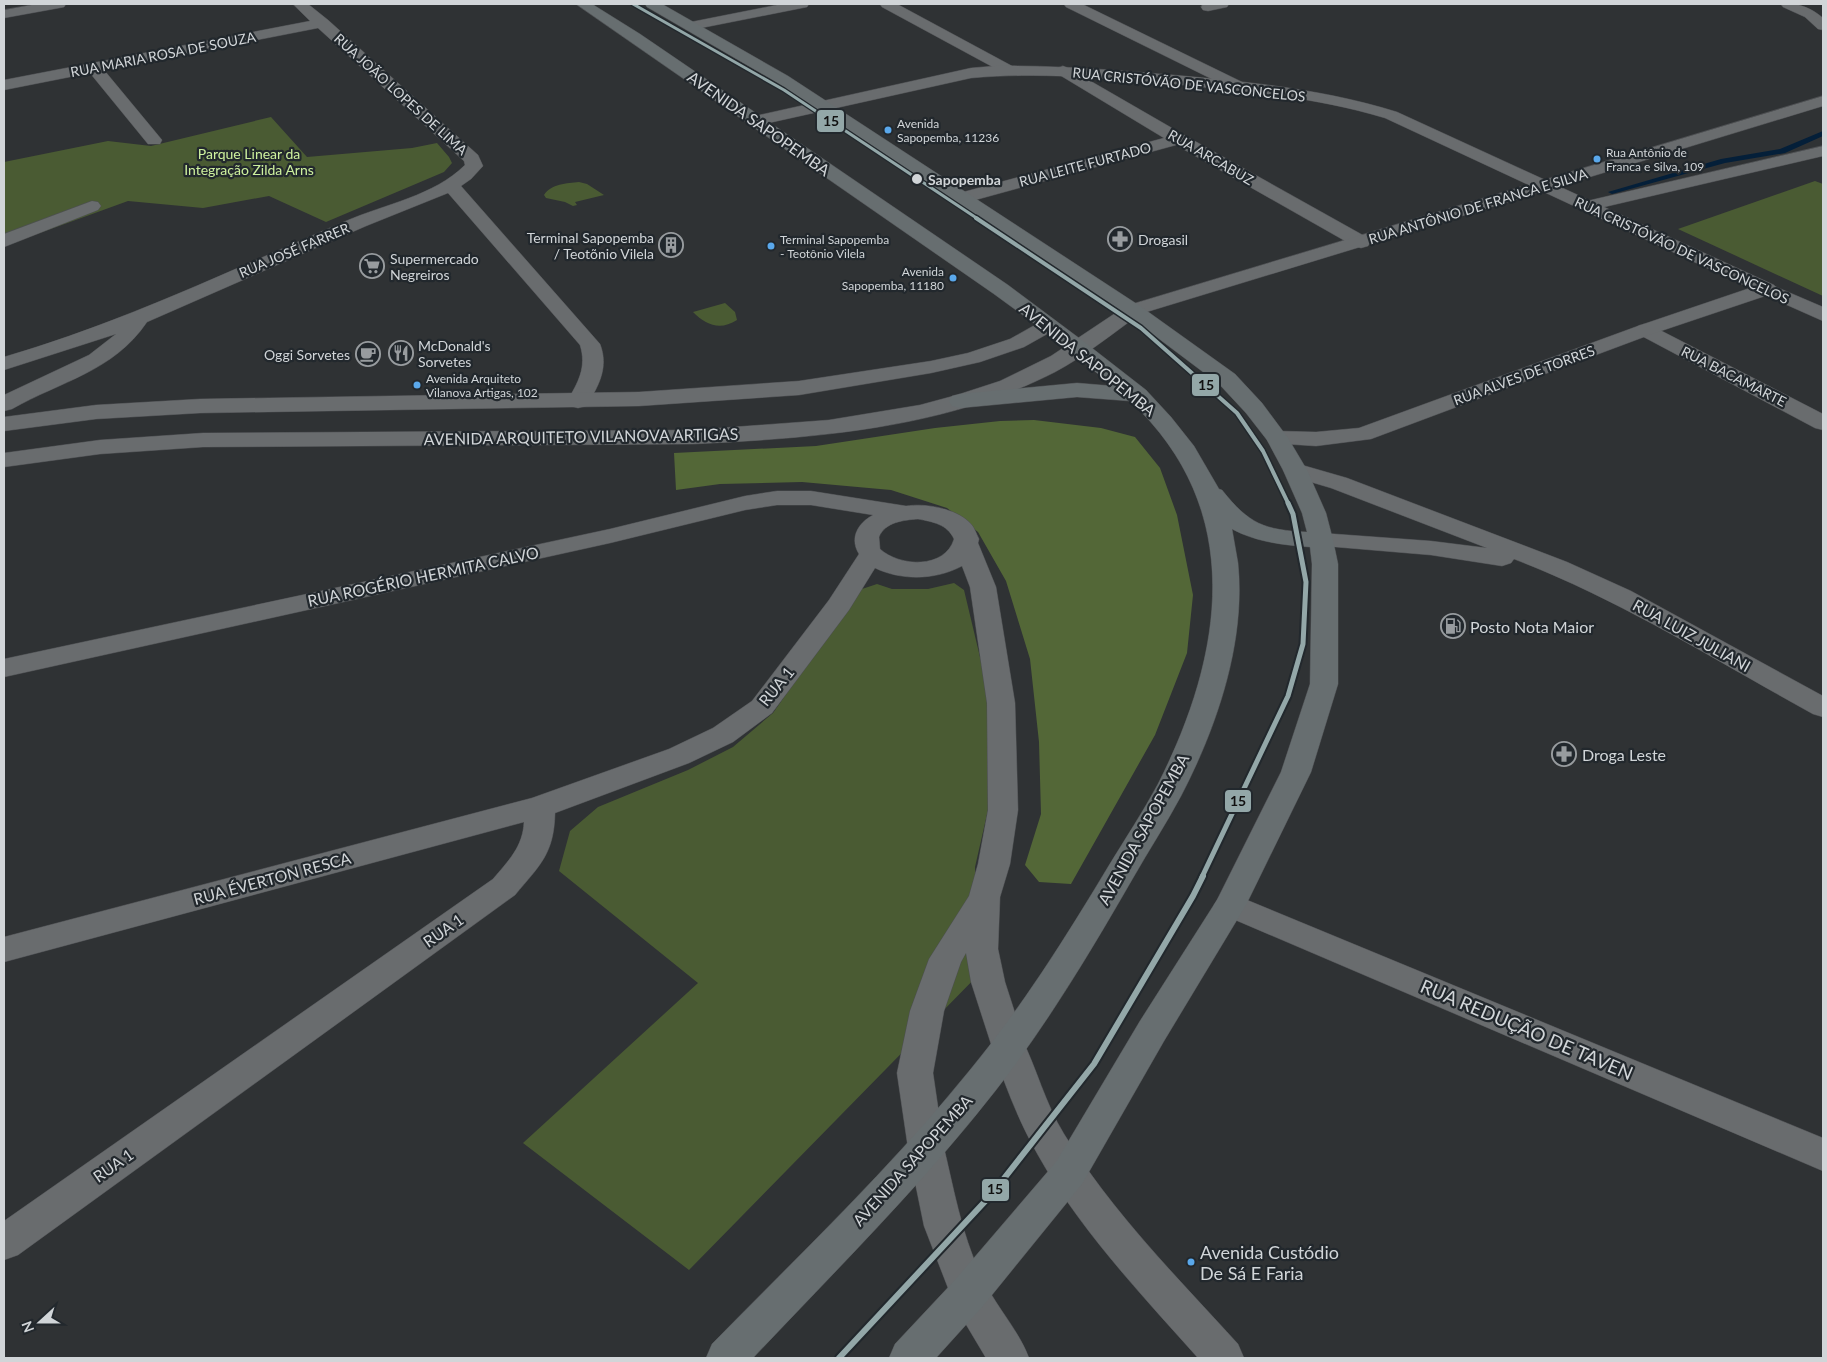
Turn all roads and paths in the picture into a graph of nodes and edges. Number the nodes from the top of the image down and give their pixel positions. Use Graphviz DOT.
graph roads {
  1 [pos="59,4"];
  2 [pos="300,4"];
  3 [pos="583,4"];
  4 [pos="652,4"];
  5 [pos="802,4"];
  6 [pos="887,4"];
  7 [pos="1071,4"];
  8 [pos="1788,4"];
  9 [pos="4,14"];
  10 [pos="323,23"];
  11 [pos="691,26"];
  12 [pos="1823,26"];
  13 [pos="93,67"];
  14 [pos="1007,69"];
  15 [pos="1063,71"];
  16 [pos="4,85"];
  17 [pos="1236,86"];
  18 [pos="1823,101"];
  19 [pos="822,106"];
  20 [pos="754,121"];
  21 [pos="1178,139"];
  22 [pos="154,140"];
  23 [pos="1823,152"];
  24 [pos="451,186"];
  25 [pos="1543,186"];
  26 [pos="962,198"];
  27 [pos="92,206"];
  28 [pos="1587,206"];
  29 [pos="4,241"];
  30 [pos="1360,242"];
  31 [pos="1767,289"];
  32 [pos="1133,310"];
  33 [pos="1823,315"];
  34 [pos="140,318"];
  35 [pos="1049,325"];
  36 [pos="1645,330"];
  37 [pos="1079,347"];
  38 [pos="4,364"];
  39 [pos="1138,395"];
  40 [pos="639,399"];
  41 [pos="578,401"];
  42 [pos="960,401"];
  43 [pos="4,404"];
  44 [pos="1823,422"];
  45 [pos="4,424"];
  46 [pos="625,438"];
  47 [pos="1277,438"];
  48 [pos="4,460"];
  49 [pos="1295,470"];
  50 [pos="1204,482"];
  51 [pos="844,503"];
  52 [pos="904,513"];
  53 [pos="871,528"];
  54 [pos="1321,540"];
  55 [pos="967,546"];
  56 [pos="872,554"];
  57 [pos="1558,567"];
  58 [pos="899,568"];
  59 [pos="935,568"];
  60 [pos="840,604"];
  61 [pos="988,609"];
  62 [pos="4,668"];
  63 [pos="1823,708"];
  64 [pos="540,807"];
  65 [pos="984,897"];
  66 [pos="1230,905"];
  67 [pos="4,949"];
  68 [pos="1009,1047"];
  69 [pos="926,1148"];
  70 [pos="1823,1155"];
  71 [pos="1069,1173"];
  72 [pos="4,1243"];
  73 [pos="969,1293"];
  74 [pos="726,1358"];
  75 [pos="909,1358"];
  76 [pos="1009,1358"];
  77 [pos="1224,1358"];
  1 -- 9 [label="street"];
  2 -- 10 [label="street, RUA JOÃO LOPES DE LIMA"];
  3 -- 20 [label="main road, AVENIDA SAPOPEMBA"];
  4 -- 11 [label="main road"];
  5 -- 11 [label="street"];
  6 -- 14 [label="street"];
  7 -- 17 [label="street"];
  8 -- 12 [label="street"];
  10 -- 13 [label="street, RUA MARIA ROSA DE SOUZA"];
  10 -- 24 [label="street, RUA JOÃO LOPES DE LIMA"];
  11 -- 19 [label="main road"];
  13 -- 16 [label="street, RUA MARIA ROSA DE SOUZA"];
  13 -- 22 [label="street"];
  14 -- 15 [label="street, RUA CRISTÓVÃO DE VASCONCELOS"];
  14 -- 19 [label="street, RUA CRISTÓVÃO DE VASCONCELOS"];
  15 -- 17 [label="street, RUA CRISTÓVÃO DE VASCONCELOS"];
  15 -- 21 [label="street, RUA ARCABUZ"];
  17 -- 25 [label="street, RUA CRISTÓVÃO DE VASCONCELOS"];
  18 -- 25 [label="street, RUA ANTÔNIO DE FRANCA E SILVA"];
  19 -- 20 [label="street, RUA CRISTÓVÃO DE VASCONCELOS"];
  19 -- 26 [label="main road"];
  20 -- 35 [label="main road, AVENIDA SAPOPEMBA"];
  21 -- 26 [label="street, RUA LEITE FURTADO"];
  21 -- 30 [label="street, RUA ARCABUZ"];
  23 -- 28 [label="street"];
  24 -- 34 [label="street, RUA JOSÉ FARRER"];
  24 -- 41 [label="street"];
  25 -- 28 [label="street, RUA CRISTÓVÃO DE VASCONCELOS"];
  25 -- 30 [label="street, RUA ANTÔNIO DE FRANCA E SILVA"];
  26 -- 32 [label="main road"];
  27 -- 29 [label="street"];
  28 -- 31 [label="street, RUA CRISTÓVÃO DE VASCONCELOS"];
  30 -- 32 [label="street, RUA ANTÔNIO DE FRANCA E SILVA"];
  31 -- 33 [label="street, RUA CRISTÓVÃO DE VASCONCELOS"];
  31 -- 36 [label="street, RUA ALVES DE TORRES"];
  32 -- 37 [label="street, AVENIDA ARQUITETO VILANOVA ARTIGAS"];
  32 -- 47 [label="main road"];
  34 -- 38 [label="street, RUA JOSÉ FARRER"];
  34 -- 43 [label="street, RUA JOSÉ FARRER"];
  35 -- 37 [label="main road, AVENIDA SAPOPEMBA"];
  35 -- 40 [label="street"];
  36 -- 44 [label="street, RUA BACAMARTE"];
  36 -- 47 [label="street, RUA ALVES DE TORRES"];
  37 -- 39 [label="main road, AVENIDA SAPOPEMBA"];
  37 -- 42 [label="street, AVENIDA ARQUITETO VILANOVA ARTIGAS"];
  39 -- 42 [label="main road"];
  39 -- 50 [label="main road, AVENIDA SAPOPEMBA"];
  40 -- 41 [label="street"];
  40 -- 46 [label="street"];
  41 -- 45 [label="street"];
  42 -- 46 [label="street, AVENIDA ARQUITETO VILANOVA ARTIGAS"];
  46 -- 48 [label="street, AVENIDA ARQUITETO VILANOVA ARTIGAS"];
  47 -- 49 [label="main road"];
  49 -- 54 [label="main road"];
  49 -- 57 [label="street, RUA LUIZ JULIANI"];
  50 -- 54 [label="main road"];
  50 -- 68 [label="main road, AVENIDA SAPOPEMBA"];
  51 -- 52 [label="street, RUA ROGÉRIO HERMITA CALVO"];
  51 -- 53 [label="street"];
  51 -- 62 [label="street, RUA ROGÉRIO HERMITA CALVO"];
  52 -- 53 [label="street"];
  52 -- 55 [label="street"];
  53 -- 56 [label="street"];
  54 -- 57 [label="street, RUA LUIZ JULIANI"];
  54 -- 66 [label="main road"];
  55 -- 59 [label="street"];
  55 -- 61 [label="street"];
  56 -- 58 [label="street"];
  56 -- 60 [label="street, RUA 1"];
  57 -- 63 [label="street, RUA LUIZ JULIANI"];
  58 -- 59 [label="street"];
  58 -- 60 [label="street, RUA 1"];
  59 -- 61 [label="street"];
  60 -- 64 [label="street, RUA 1"];
  61 -- 65 [label="street"];
  64 -- 67 [label="street, RUA ÉVERTON RESCA"];
  64 -- 72 [label="street, RUA 1"];
  65 -- 68 [label="street"];
  65 -- 69 [label="street"];
  66 -- 70 [label="street, RUA REDUÇÃO DE TAVEN"];
  66 -- 71 [label="main road"];
  68 -- 69 [label="main road, AVENIDA SAPOPEMBA"];
  68 -- 71 [label="street"];
  69 -- 73 [label="street"];
  69 -- 74 [label="main road, AVENIDA SAPOPEMBA"];
  71 -- 73 [label="main road"];
  71 -- 77 [label="street"];
  73 -- 75 [label="main road"];
  73 -- 76 [label="street"];
}
